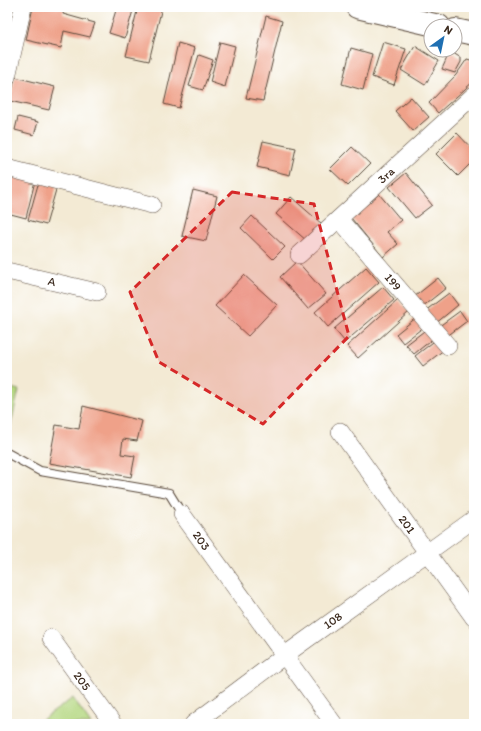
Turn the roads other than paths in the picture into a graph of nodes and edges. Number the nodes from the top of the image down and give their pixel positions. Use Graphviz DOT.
graph roads {
  1 [pos="23,7"];
  2 [pos="357,7"];
  3 [pos="423,22"];
  4 [pos="463,32"];
  5 [pos="474,34"];
  6 [pos="7,77"];
  7 [pos="474,95"];
  8 [pos="7,168"];
  9 [pos="152,205"];
  10 [pos="339,218"];
  11 [pos="299,255"];
  12 [pos="7,271"];
  13 [pos="97,292"];
  14 [pos="448,346"];
  15 [pos="340,431"];
  16 [pos="7,453"];
  17 [pos="182,514"];
  18 [pos="474,519"];
  19 [pos="427,552"];
  20 [pos="474,618"];
  21 [pos="51,638"];
  22 [pos="284,655"];
  23 [pos="113,724"];
  24 [pos="193,724"];
  25 [pos="334,724"];
  1 -- 6 [label="street"];
  2 -- 3 [label="main road"];
  4 -- 5 [label="main road"];
  7 -- 10 [label="street, 3ra"];
  8 -- 9 [label="street"];
  10 -- 11 [label="street, 3ra"];
  10 -- 14 [label="street, 199"];
  12 -- 13 [label="street, A"];
  15 -- 19 [label="street, 201"];
  16 -- 17 [label="lane, 203"];
  17 -- 22 [label="street, 203"];
  18 -- 19 [label="street, 108"];
  19 -- 20 [label="street, 201"];
  19 -- 22 [label="street, 108"];
  21 -- 23 [label="street, 205"];
  22 -- 24 [label="street, 108"];
  22 -- 25 [label="street, 203"];
}
